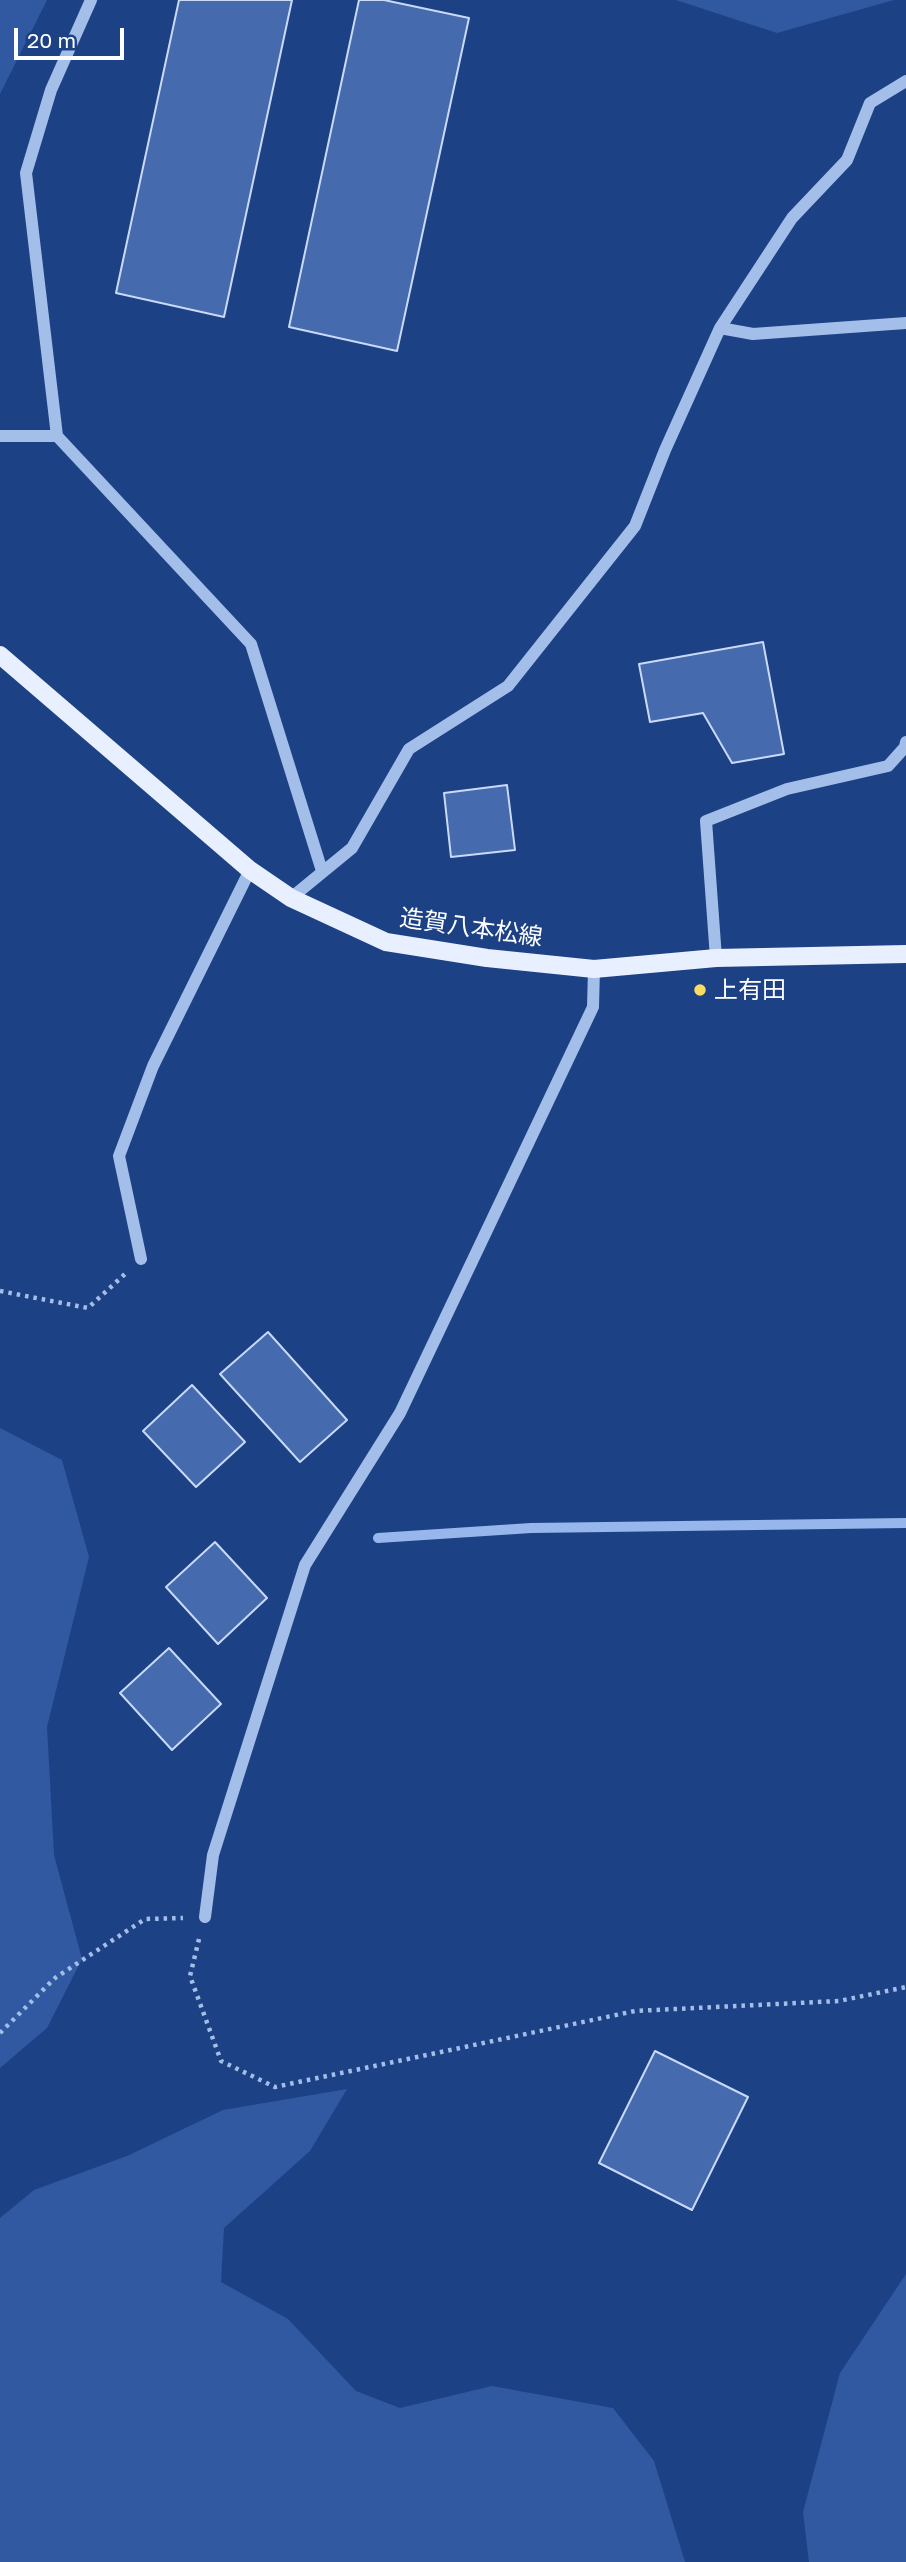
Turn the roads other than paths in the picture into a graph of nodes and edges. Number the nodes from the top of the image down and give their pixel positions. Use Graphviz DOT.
graph roads {
  1 [pos="91,0"];
  2 [pos="906,81"];
  3 [pos="906,323"];
  4 [pos="720,328"];
  5 [pos="0,436"];
  6 [pos="57,436"];
  7 [pos="0,655"];
  8 [pos="906,742"];
  9 [pos="250,870"];
  10 [pos="322,871"];
  11 [pos="292,898"];
  12 [pos="906,954"];
  13 [pos="716,958"];
  14 [pos="594,969"];
  15 [pos="141,1259"];
  16 [pos="205,1917"];
  1 -- 6 [label="street"];
  2 -- 4 [label="street"];
  3 -- 4 [label="street"];
  4 -- 10 [label="street"];
  5 -- 6 [label="street"];
  6 -- 10 [label="street"];
  7 -- 9 [label="main road, 造賀八本松線"];
  8 -- 13 [label="street"];
  9 -- 11 [label="main road, 造賀八本松線"];
  9 -- 15 [label="street"];
  10 -- 11 [label="street"];
  11 -- 14 [label="main road, 造賀八本松線"];
  12 -- 13 [label="main road, 造賀八本松線"];
  13 -- 14 [label="main road, 造賀八本松線"];
  14 -- 16 [label="street"];
}
